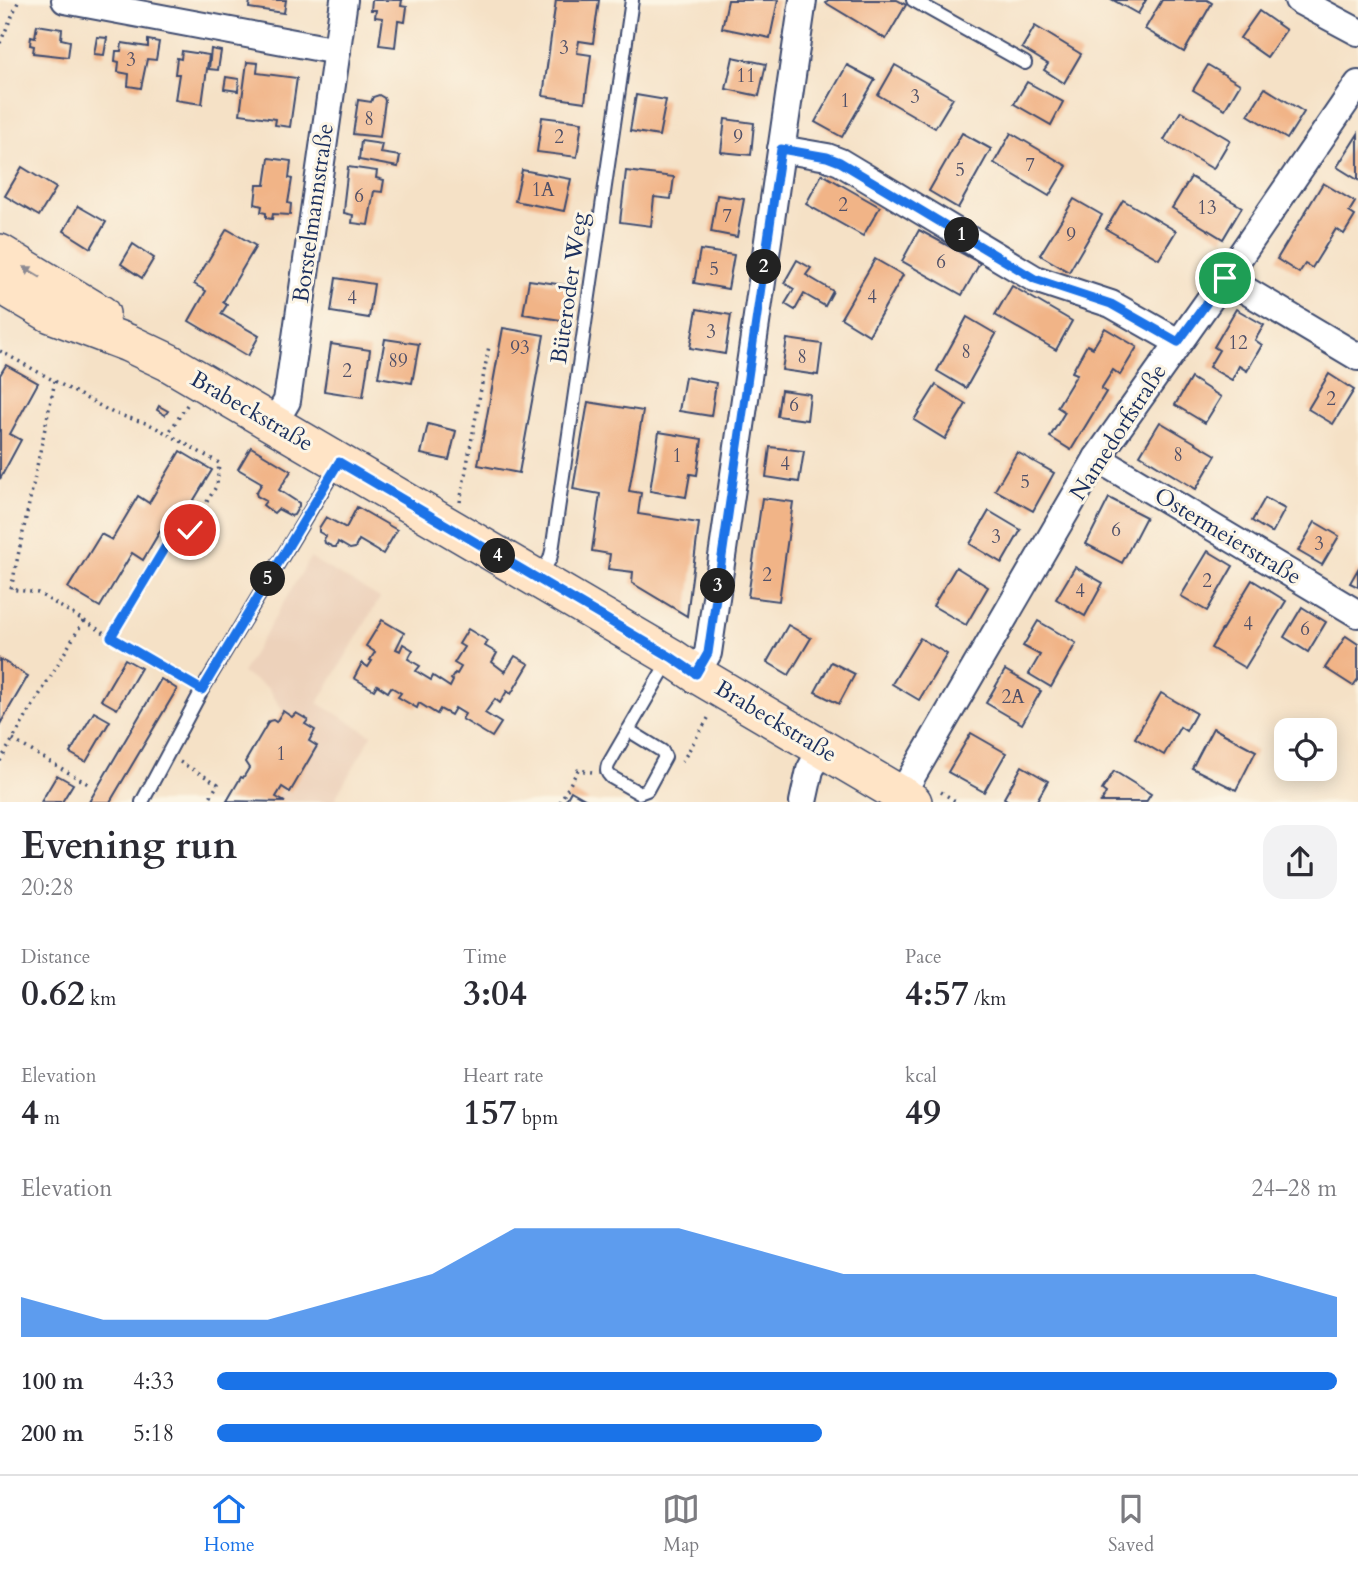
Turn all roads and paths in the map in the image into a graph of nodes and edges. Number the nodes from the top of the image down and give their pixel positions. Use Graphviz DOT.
graph roads {
  1 [pos="19,0"];
  2 [pos="65,0"];
  3 [pos="344,0"];
  4 [pos="632,0"];
  5 [pos="803,0"];
  6 [pos="914,0"];
  7 [pos="1298,0"];
  8 [pos="1358,32"];
  9 [pos="0,43"];
  10 [pos="337,51"];
  11 [pos="1025,63"];
  12 [pos="1358,85"];
  13 [pos="781,149"];
  14 [pos="0,253"];
  15 [pos="1225,278"];
  16 [pos="0,284"];
  17 [pos="1178,342"];
  18 [pos="489,346"];
  19 [pos="0,351"];
  20 [pos="1358,357"];
  21 [pos="168,362"];
  22 [pos="55,381"];
  23 [pos="190,401"];
  24 [pos="274,423"];
  25 [pos="168,434"];
  26 [pos="1097,458"];
  27 [pos="339,462"];
  28 [pos="455,531"];
  29 [pos="537,579"];
  30 [pos="1358,614"];
  31 [pos="84,620"];
  32 [pos="111,637"];
  33 [pos="683,666"];
  34 [pos="202,690"];
  35 [pos="713,710"];
  36 [pos="628,730"];
  37 [pos="13,740"];
  38 [pos="822,748"];
  39 [pos="167,754"];
  40 [pos="0,761"];
  41 [pos="679,768"];
  42 [pos="608,774"];
  43 [pos="88,785"];
  44 [pos="907,798"];
  45 [pos="142,802"];
  46 [pos="207,802"];
  47 [pos="560,802"];
  48 [pos="803,802"];
  1 -- 9 [label="path"];
  2 -- 10 [label="street"];
  3 -- 10 [label="street, Borstelmannstraße"];
  4 -- 29 [label="lane, Büteroder Weg"];
  5 -- 13 [label="street"];
  6 -- 11 [label="lane"];
  7 -- 8 [label="street"];
  10 -- 24 [label="street, Borstelmannstraße"];
  12 -- 15 [label="street, Namedorfstraße"];
  13 -- 17 [label="street"];
  13 -- 33 [label="street"];
  21 -- 14 [label="main road, Brabeckstraße, one-way"];
  15 -- 17 [label="street, Namedorfstraße"];
  15 -- 20 [label="street"];
  16 -- 21 [label="main road, Brabeckstraße"];
  17 -- 26 [label="street, Namedorfstraße"];
  18 -- 28 [label="path"];
  19 -- 22 [label="path"];
  21 -- 24 [label="main road, Brabeckstraße"];
  22 -- 25 [label="path"];
  22 -- 31 [label="path"];
  23 -- 25 [label="path"];
  24 -- 27 [label="main road, Brabeckstraße"];
  25 -- 32 [label="path"];
  26 -- 30 [label="street, Ostermeierstraße"];
  26 -- 44 [label="street, Namedorfstraße"];
  27 -- 28 [label="main road, Brabeckstraße"];
  27 -- 34 [label="lane"];
  28 -- 29 [label="main road, Brabeckstraße"];
  29 -- 33 [label="main road, Brabeckstraße"];
  31 -- 32 [label="path"];
  31 -- 37 [label="path"];
  32 -- 34 [label="path"];
  33 -- 36 [label="lane"];
  33 -- 38 [label="main road, Brabeckstraße"];
  34 -- 39 [label="lane"];
  35 -- 41 [label="path"];
  36 -- 42 [label="lane"];
  36 -- 42 [label="lane"];
  37 -- 40 [label="path"];
  37 -- 43 [label="path"];
  38 -- 44 [label="main road, Brabeckstraße"];
  38 -- 48 [label="street"];
  39 -- 45 [label="lane"];
  39 -- 46 [label="path"];
  42 -- 47 [label="path"];
}
